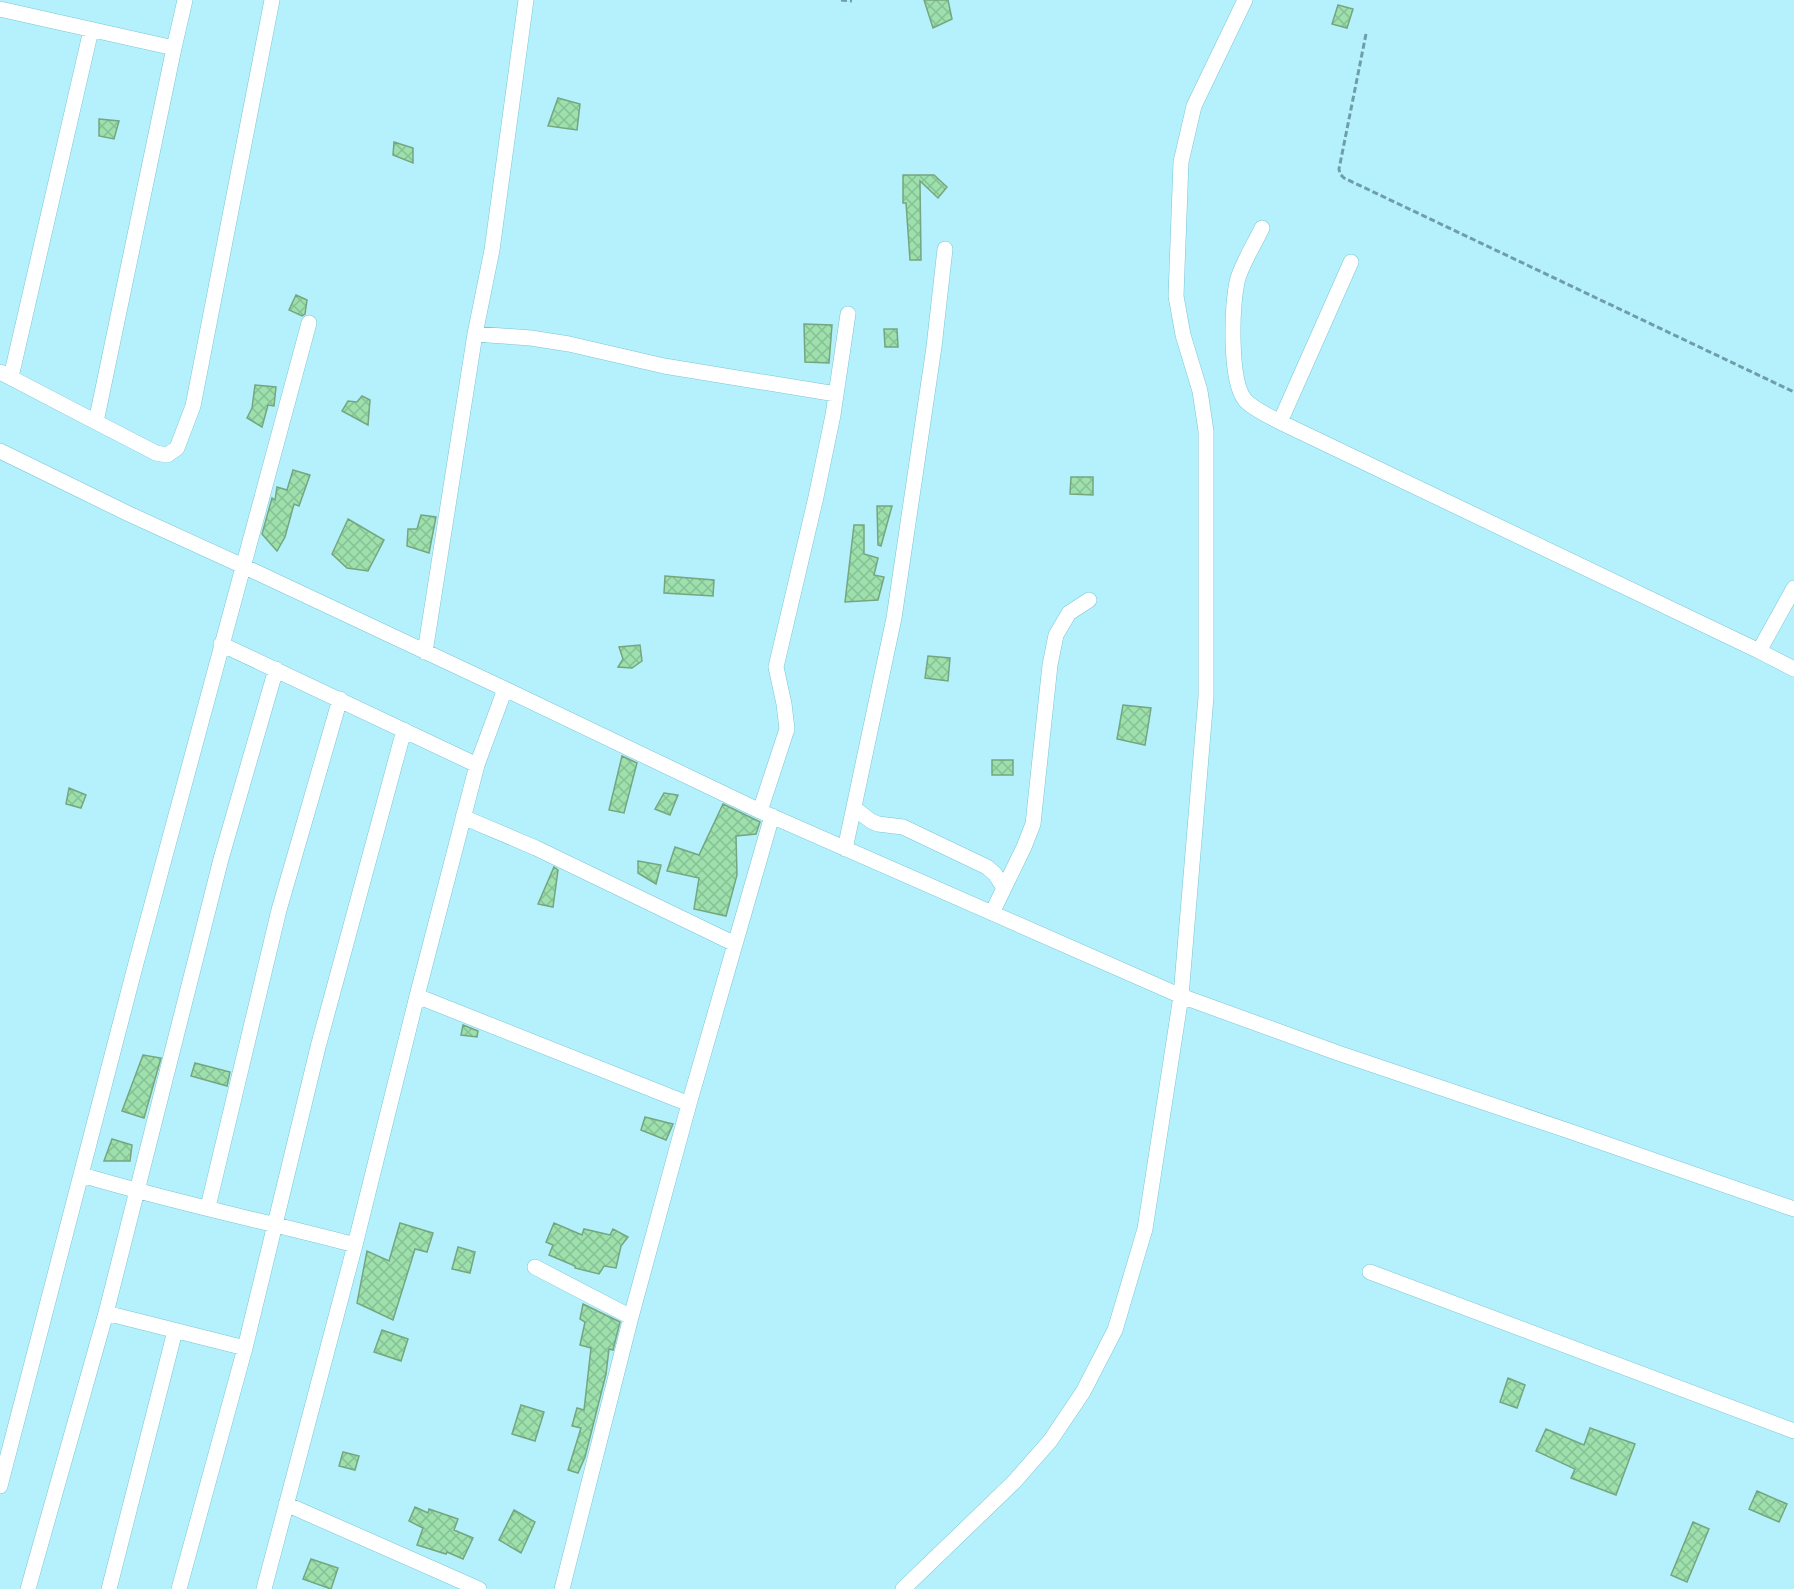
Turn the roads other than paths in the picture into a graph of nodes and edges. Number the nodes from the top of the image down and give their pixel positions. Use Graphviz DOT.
graph roads {
  1 [pos="2,0"];
  2 [pos="185,0"];
  3 [pos="272,0"];
  4 [pos="526,0"];
  5 [pos="1245,0"];
  6 [pos="0,9"];
  7 [pos="92,30"];
  8 [pos="174,48"];
  9 [pos="1262,228"];
  10 [pos="945,249"];
  11 [pos="1351,262"];
  12 [pos="848,314"];
  13 [pos="309,323"];
  14 [pos="475,334"];
  15 [pos="6,375"];
  16 [pos="836,394"];
  17 [pos="96,422"];
  18 [pos="1280,422"];
  19 [pos="0,451"];
  20 [pos="244,567"];
  21 [pos="1794,588"];
  22 [pos="1089,600"];
  23 [pos="221,644"];
  24 [pos="1759,651"];
  25 [pos="425,652"];
  26 [pos="276,669"];
  27 [pos="1794,669"];
  28 [pos="505,688"];
  29 [pos="340,699"];
  30 [pos="404,730"];
  31 [pos="477,765"];
  32 [pos="854,808"];
  33 [pos="766,814"];
  34 [pos="463,817"];
  35 [pos="845,849"];
  36 [pos="1004,888"];
  37 [pos="993,913"];
  38 [pos="735,944"];
  39 [pos="417,996"];
  40 [pos="1181,996"];
  41 [pos="689,1104"];
  42 [pos="82,1175"];
  43 [pos="136,1191"];
  44 [pos="208,1207"];
  45 [pos="1794,1209"];
  46 [pos="276,1224"];
  47 [pos="356,1245"];
  48 [pos="535,1267"];
  49 [pos="1370,1272"];
  50 [pos="106,1312"];
  51 [pos="631,1317"];
  52 [pos="175,1331"];
  53 [pos="244,1348"];
  54 [pos="1794,1431"];
  55 [pos="0,1486"];
  56 [pos="286,1504"];
  57 [pos="28,1589"];
  58 [pos="109,1589"];
  59 [pos="179,1589"];
  60 [pos="264,1589"];
  61 [pos="479,1589"];
  62 [pos="562,1589"];
  63 [pos="903,1589"];
  1 -- 6 [label="street"];
  2 -- 8 [label="street"];
  3 -- 17 [label="street"];
  4 -- 14 [label="street"];
  5 -- 40 [label="street"];
  6 -- 7 [label="street"];
  7 -- 8 [label="street"];
  7 -- 15 [label="street"];
  8 -- 17 [label="street"];
  9 -- 18 [label="street"];
  10 -- 32 [label="street"];
  11 -- 18 [label="street"];
  12 -- 16 [label="street"];
  13 -- 20 [label="street"];
  14 -- 16 [label="street"];
  14 -- 25 [label="street"];
  15 -- 17 [label="street"];
  16 -- 33 [label="street"];
  18 -- 24 [label="street"];
  19 -- 20 [label="street"];
  20 -- 23 [label="street"];
  20 -- 25 [label="street"];
  21 -- 24 [label="street"];
  22 -- 36 [label="street"];
  23 -- 26 [label="street"];
  23 -- 42 [label="street"];
  24 -- 27 [label="street"];
  25 -- 28 [label="street"];
  26 -- 29 [label="street"];
  26 -- 43 [label="street"];
  28 -- 31 [label="street"];
  28 -- 33 [label="street"];
  29 -- 30 [label="street"];
  29 -- 44 [label="street"];
  30 -- 31 [label="street"];
  30 -- 46 [label="street"];
  31 -- 34 [label="street"];
  32 -- 35 [label="street"];
  32 -- 36 [label="street"];
  33 -- 35 [label="street"];
  33 -- 38 [label="street"];
  34 -- 38 [label="street"];
  34 -- 39 [label="street"];
  35 -- 37 [label="street"];
  36 -- 37 [label="street"];
  37 -- 40 [label="street"];
  38 -- 41 [label="street"];
  39 -- 41 [label="street"];
  39 -- 47 [label="street"];
  40 -- 45 [label="street"];
  40 -- 63 [label="street"];
  41 -- 51 [label="street"];
  42 -- 43 [label="street"];
  42 -- 55 [label="street"];
  43 -- 44 [label="street"];
  43 -- 50 [label="street"];
  44 -- 46 [label="street"];
  46 -- 47 [label="street"];
  46 -- 53 [label="street"];
  47 -- 56 [label="street"];
  48 -- 51 [label="street"];
  49 -- 54 [label="street"];
  50 -- 52 [label="street"];
  50 -- 57 [label="street"];
  51 -- 62 [label="street"];
  52 -- 53 [label="street"];
  52 -- 58 [label="street"];
  53 -- 59 [label="street"];
  56 -- 60 [label="street"];
  56 -- 61 [label="street"];
}
